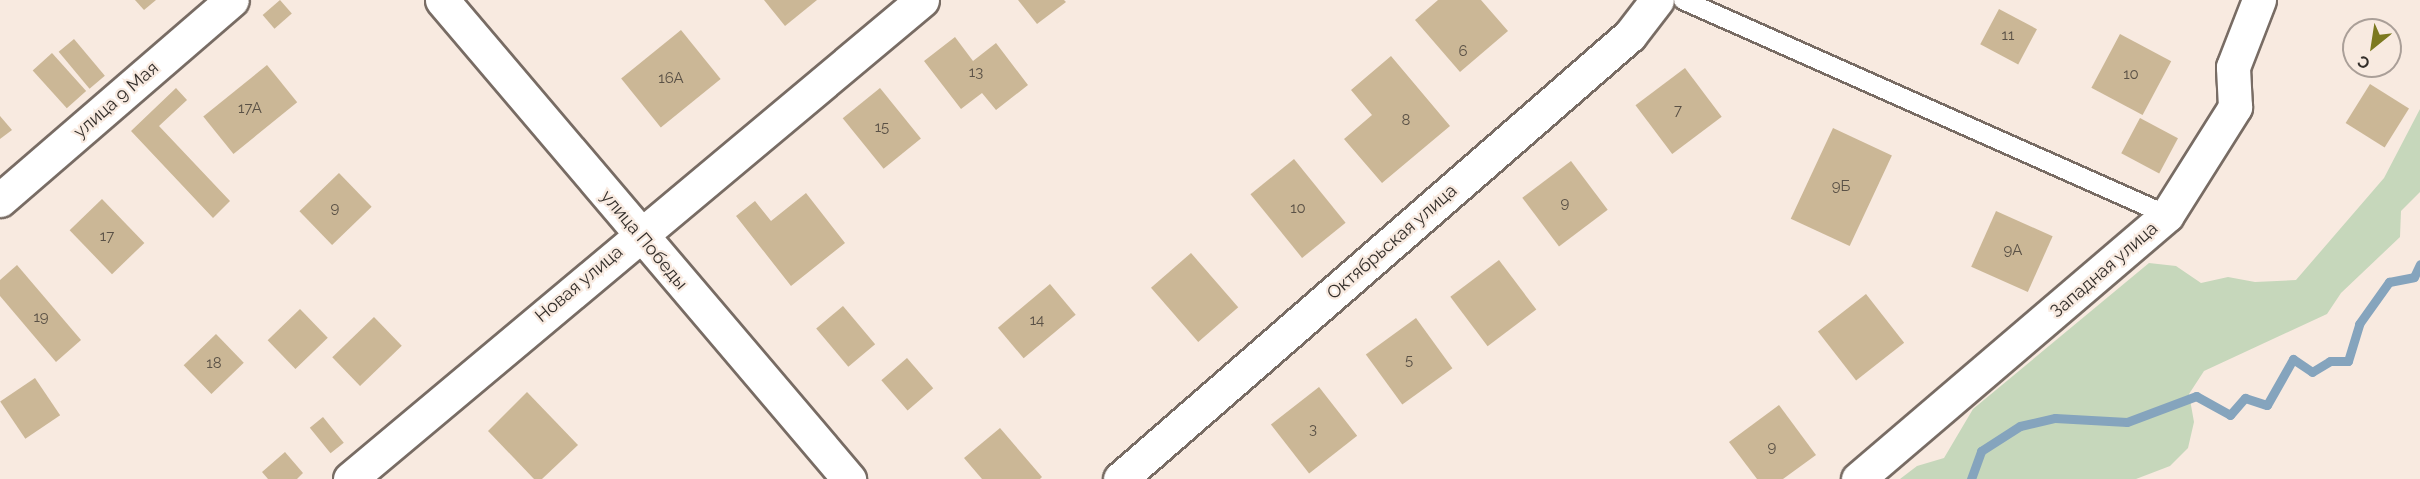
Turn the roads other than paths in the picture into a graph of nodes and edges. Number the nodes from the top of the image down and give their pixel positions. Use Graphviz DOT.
graph roads {
  1 [pos="232,0"];
  2 [pos="442,0"];
  3 [pos="922,0"];
  4 [pos="1657,0"];
  5 [pos="1683,0"];
  6 [pos="2259,0"];
  7 [pos="0,200"];
  8 [pos="2167,215"];
  9 [pos="639,234"];
  10 [pos="350,479"];
  11 [pos="849,479"];
  12 [pos="1120,479"];
  13 [pos="1858,479"];
  1 -- 7 [label="street, улица 9 Мая"];
  2 -- 9 [label="street, улица Победы"];
  3 -- 9 [label="street, Новая улица"];
  4 -- 12 [label="street, Октябрьская улица"];
  5 -- 8 [label="lane"];
  6 -- 8 [label="street, Западная улица"];
  8 -- 13 [label="street, Западная улица"];
  9 -- 10 [label="street, Новая улица"];
  9 -- 11 [label="street, улица Победы"];
}
